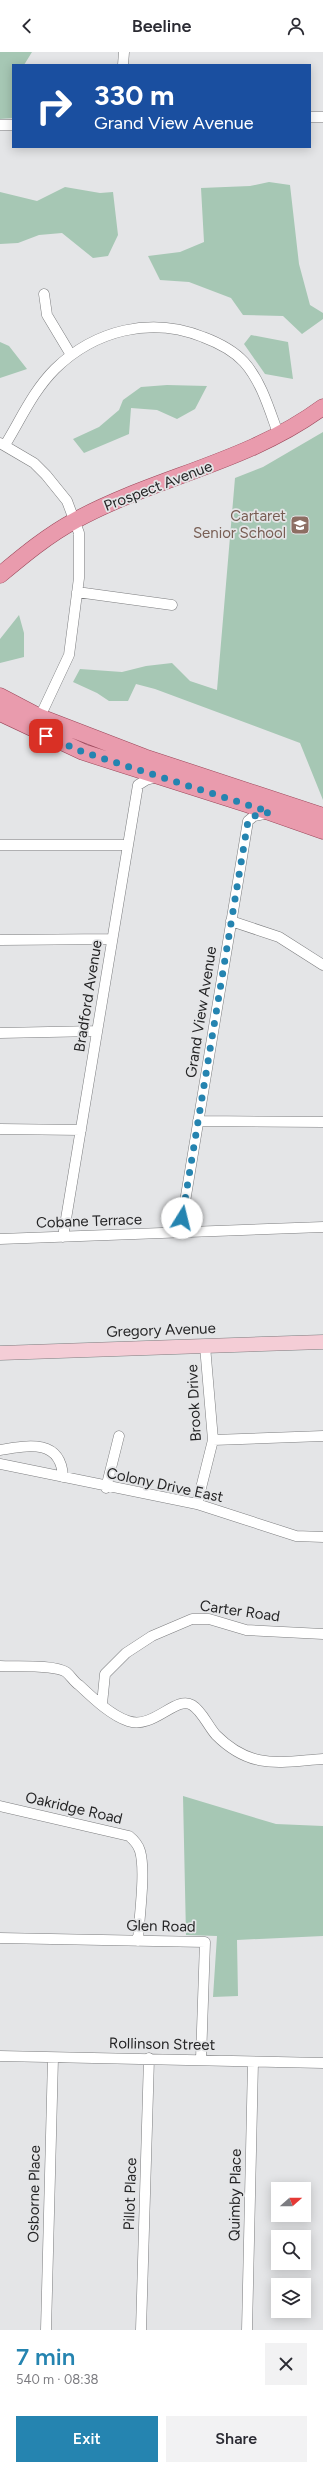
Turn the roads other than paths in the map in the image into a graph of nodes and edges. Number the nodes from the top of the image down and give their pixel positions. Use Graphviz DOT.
graph roads {
  1 [pos="124,52"];
  2 [pos="123,64"];
  3 [pos="311,117"];
  4 [pos="323,117"];
  5 [pos="0,125"];
  6 [pos="12,125"];
  7 [pos="44,294"];
  8 [pos="71,355"];
  9 [pos="323,407"];
  10 [pos="279,436"];
  11 [pos="3,444"];
  12 [pos="75,520"];
  13 [pos="0,575"];
  14 [pos="77,592"];
  15 [pos="172,605"];
  16 [pos="0,696"];
  17 [pos="0,713"];
  18 [pos="37,724"];
  19 [pos="141,770"];
  20 [pos="251,799"];
  21 [pos="270,812"];
  22 [pos="323,816"];
  23 [pos="323,831"];
  24 [pos="0,845"];
  25 [pos="128,845"];
  26 [pos="231,921"];
  27 [pos="112,939"];
  28 [pos="0,940"];
  29 [pos="323,965"];
  30 [pos="97,1031"];
  31 [pos="0,1033"];
  32 [pos="198,1121"];
  33 [pos="323,1122"];
  34 [pos="0,1129"];
  35 [pos="81,1130"];
  36 [pos="323,1227"];
  37 [pos="180,1232"];
  38 [pos="63,1237"];
  39 [pos="0,1240"];
  40 [pos="323,1342"];
  41 [pos="205,1346"];
  42 [pos="0,1353"];
  43 [pos="119,1436"];
  44 [pos="323,1436"];
  45 [pos="214,1440"];
  46 [pos="0,1450"];
  47 [pos="0,1464"];
  48 [pos="64,1477"];
  49 [pos="106,1488"];
  50 [pos="197,1504"];
  51 [pos="323,1537"];
  52 [pos="323,1634"];
  53 [pos="0,1666"];
  54 [pos="102,1704"];
  55 [pos="323,1759"];
  56 [pos="0,1806"];
  57 [pos="0,1938"];
  58 [pos="138,1941"];
  59 [pos="0,2056"];
  60 [pos="53,2058"];
  61 [pos="149,2058"];
  62 [pos="201,2059"];
  63 [pos="253,2062"];
  64 [pos="323,2063"];
  65 [pos="46,2330"];
  66 [pos="141,2330"];
  67 [pos="248,2330"];
  1 -- 2 [label="street"];
  3 -- 4 [label="street"];
  5 -- 6 [label="street"];
  7 -- 8 [label="street"];
  8 -- 10 [label="street"];
  8 -- 11 [label="street"];
  9 -- 10 [label="main road, Prospect Avenue"];
  10 -- 12 [label="main road, Prospect Avenue"];
  11 -- 12 [label="street"];
  12 -- 13 [label="main road, Prospect Avenue"];
  12 -- 14 [label="street"];
  14 -- 15 [label="street"];
  14 -- 18 [label="street"];
  16 -- 18 [label="main road"];
  17 -- 18 [label="main road"];
  18 -- 19 [label="main road"];
  19 -- 20 [label="main road"];
  19 -- 20 [label="main road"];
  19 -- 25 [label="street, Bradford Avenue"];
  20 -- 21 [label="main road"];
  20 -- 22 [label="main road"];
  21 -- 23 [label="main road"];
  21 -- 26 [label="street, Grand View Avenue"];
  24 -- 25 [label="street"];
  25 -- 27 [label="street, Bradford Avenue"];
  26 -- 29 [label="street"];
  26 -- 32 [label="street, Grand View Avenue"];
  27 -- 28 [label="street"];
  27 -- 30 [label="street, Bradford Avenue"];
  30 -- 31 [label="street"];
  30 -- 35 [label="street, Bradford Avenue"];
  32 -- 33 [label="street"];
  32 -- 37 [label="street, Grand View Avenue"];
  34 -- 35 [label="street"];
  35 -- 38 [label="street, Bradford Avenue"];
  36 -- 37 [label="street, Cobane Terrace"];
  37 -- 38 [label="street, Cobane Terrace"];
  38 -- 39 [label="street, Cobane Terrace"];
  40 -- 41 [label="main road, Gregory Avenue"];
  41 -- 42 [label="main road, Gregory Avenue"];
  41 -- 45 [label="street, Brook Drive"];
  43 -- 49 [label="street"];
  44 -- 45 [label="street"];
  45 -- 50 [label="street, Brook Drive"];
  46 -- 48 [label="street"];
  47 -- 48 [label="street, Colony Drive East"];
  48 -- 49 [label="street, Colony Drive East"];
  49 -- 50 [label="street, Colony Drive East"];
  50 -- 51 [label="street, Colony Drive East"];
  52 -- 54 [label="street, Carter Road"];
  53 -- 54 [label="street"];
  54 -- 55 [label="street"];
  56 -- 58 [label="street, Oakridge Road"];
  57 -- 58 [label="street, Glen Road"];
  58 -- 62 [label="street, Glen Road"];
  59 -- 60 [label="street, Rollinson Street"];
  60 -- 61 [label="street, Rollinson Street"];
  60 -- 65 [label="street, Osborne Place"];
  61 -- 62 [label="street, Rollinson Street"];
  61 -- 66 [label="street, Pillot Place"];
  62 -- 63 [label="street, Rollinson Street"];
  63 -- 64 [label="street, Rollinson Street"];
  63 -- 67 [label="street, Quimby Place"];
}
